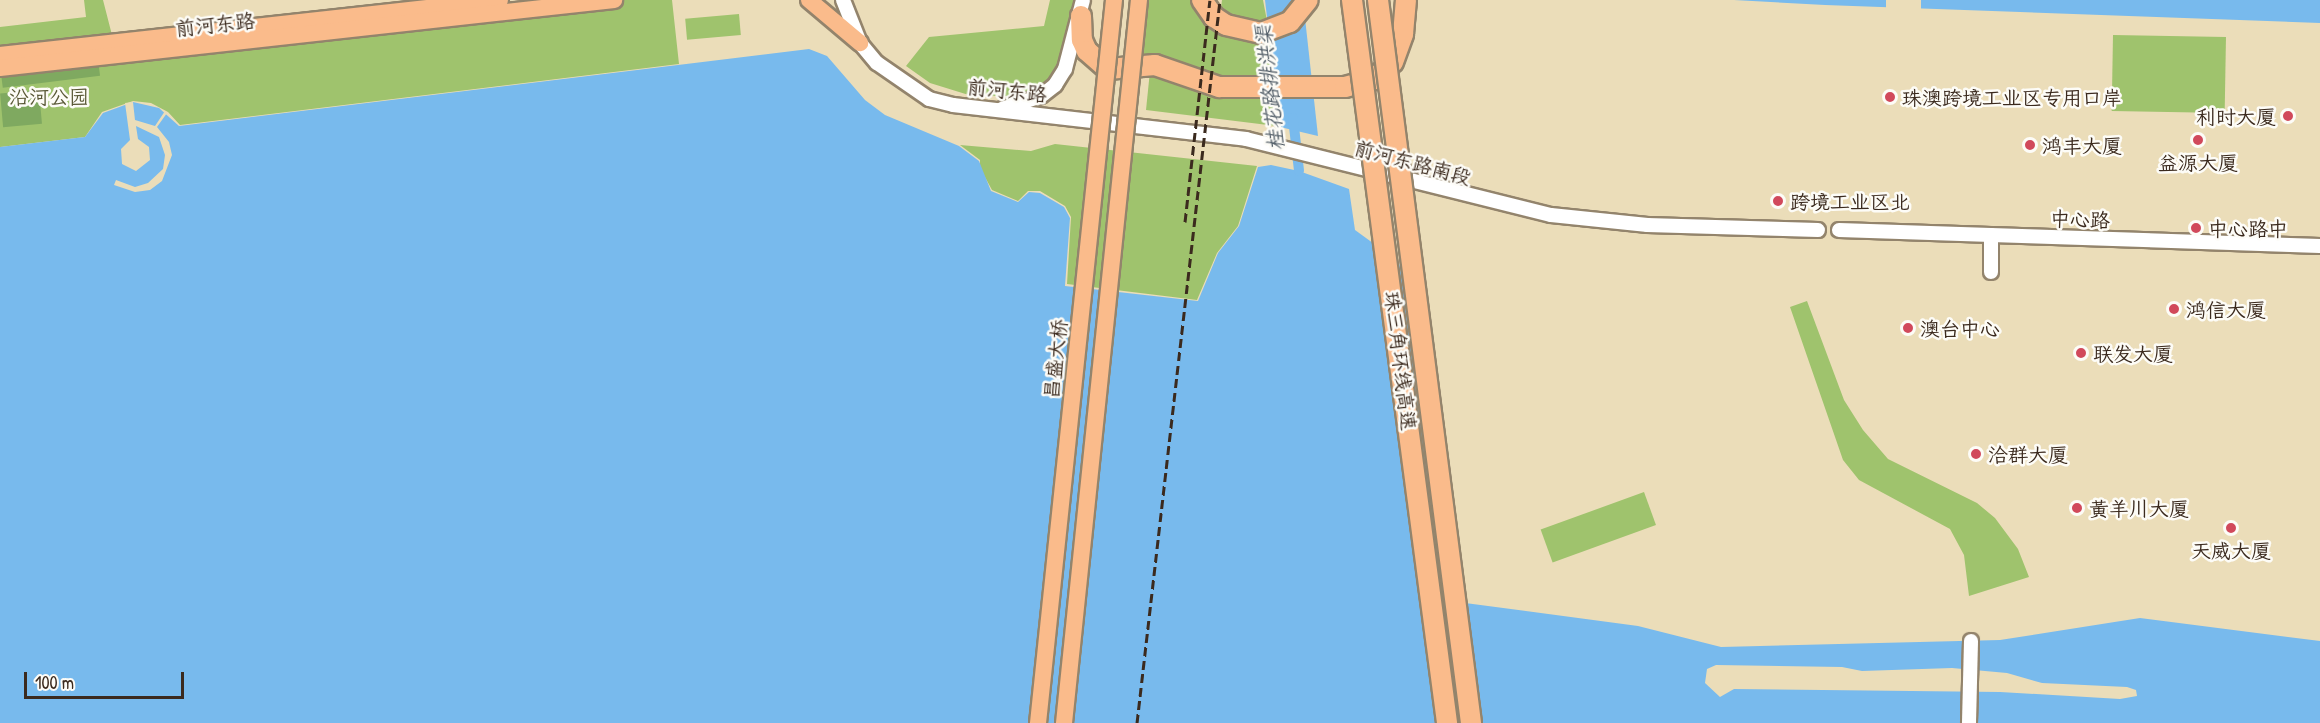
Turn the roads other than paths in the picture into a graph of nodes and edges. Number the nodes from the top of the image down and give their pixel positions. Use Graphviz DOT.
graph roads {
  1 [pos="381,0"];
  2 [pos="493,0"];
  3 [pos="614,0"];
  4 [pos="809,0"];
  5 [pos="843,0"];
  6 [pos="1114,0"];
  7 [pos="1139,0"];
  8 [pos="1203,0"];
  9 [pos="1308,0"];
  10 [pos="1352,0"];
  11 [pos="1378,0"];
  12 [pos="1406,0"];
  13 [pos="425,4"];
  14 [pos="1082,8"];
  15 [pos="368,13"];
  16 [pos="860,43"];
  17 [pos="0,55"];
  18 [pos="0,68"];
  19 [pos="997,111"];
  20 [pos="1170,129"];
  21 [pos="1818,230"];
  22 [pos="1839,230"];
  23 [pos="1991,235"];
  24 [pos="2320,246"];
  25 [pos="1991,272"];
  26 [pos="1971,641"];
  27 [pos="1038,723"];
  28 [pos="1064,723"];
  29 [pos="1447,723"];
  30 [pos="1471,723"];
  31 [pos="1969,723"];
  1 -- 15 [label="main road"];
  2 -- 13 [label="main road, 前河东路"];
  3 -- 18 [label="main road, 前河东路"];
  4 -- 16 [label="main road"];
  5 -- 16 [label="street"];
  6 -- 27 [label="main road, 昌盛大桥, bridge"];
  7 -- 28 [label="main road, bridge"];
  8 -- 9 [label="highway"];
  10 -- 29 [label="highway, 珠三角环线高速, bridge"];
  11 -- 30 [label="highway, 珠三角环线高速, bridge"];
  12 -- 14 [label="highway"];
  13 -- 15 [label="main road, 前河东路"];
  14 -- 19 [label="street"];
  15 -- 17 [label="main road, 前河东路"];
  16 -- 19 [label="street, 前河东路"];
  19 -- 20 [label="street, 前河东路"];
  20 -- 21 [label="street, 前河东路南段"];
  22 -- 23 [label="street, 中心路"];
  23 -- 24 [label="street, 中心路"];
  23 -- 25 [label="street"];
  26 -- 31 [label="street"];
}
